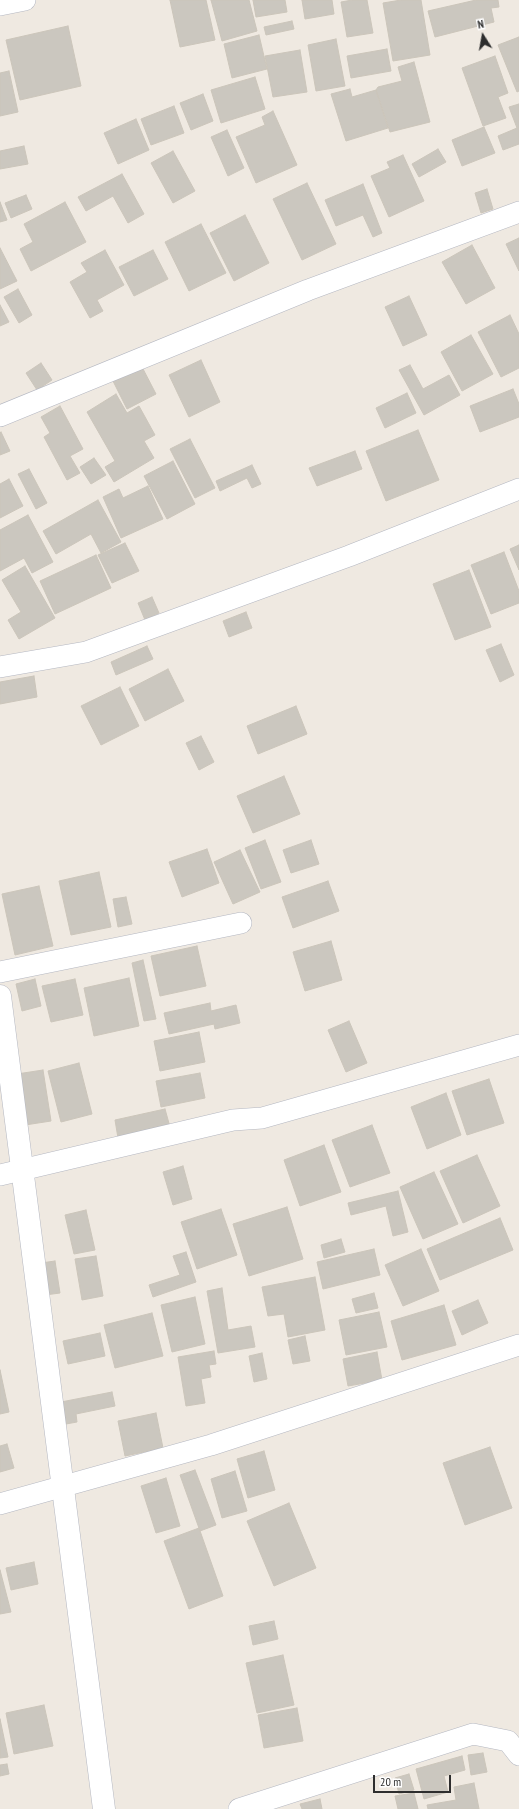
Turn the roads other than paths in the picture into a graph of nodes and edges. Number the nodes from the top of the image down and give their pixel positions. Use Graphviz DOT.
graph roads {
  1 [pos="25,0"];
  2 [pos="0,4"];
  3 [pos="519,212"];
  4 [pos="0,416"];
  5 [pos="519,489"];
  6 [pos="0,667"];
  7 [pos="241,923"];
  8 [pos="0,972"];
  9 [pos="0,996"];
  10 [pos="519,1045"];
  11 [pos="22,1170"];
  12 [pos="0,1175"];
  13 [pos="519,1345"];
  14 [pos="62,1486"];
  15 [pos="0,1504"];
  16 [pos="519,1755"];
  17 [pos="104,1809"];
  18 [pos="239,1809"];
  1 -- 2 [label="street"];
  3 -- 4 [label="street"];
  5 -- 6 [label="street"];
  7 -- 8 [label="street"];
  9 -- 11 [label="street"];
  10 -- 11 [label="street"];
  11 -- 12 [label="street"];
  11 -- 14 [label="street"];
  13 -- 14 [label="street"];
  14 -- 15 [label="street"];
  14 -- 17 [label="street"];
  16 -- 18 [label="street"];
}
